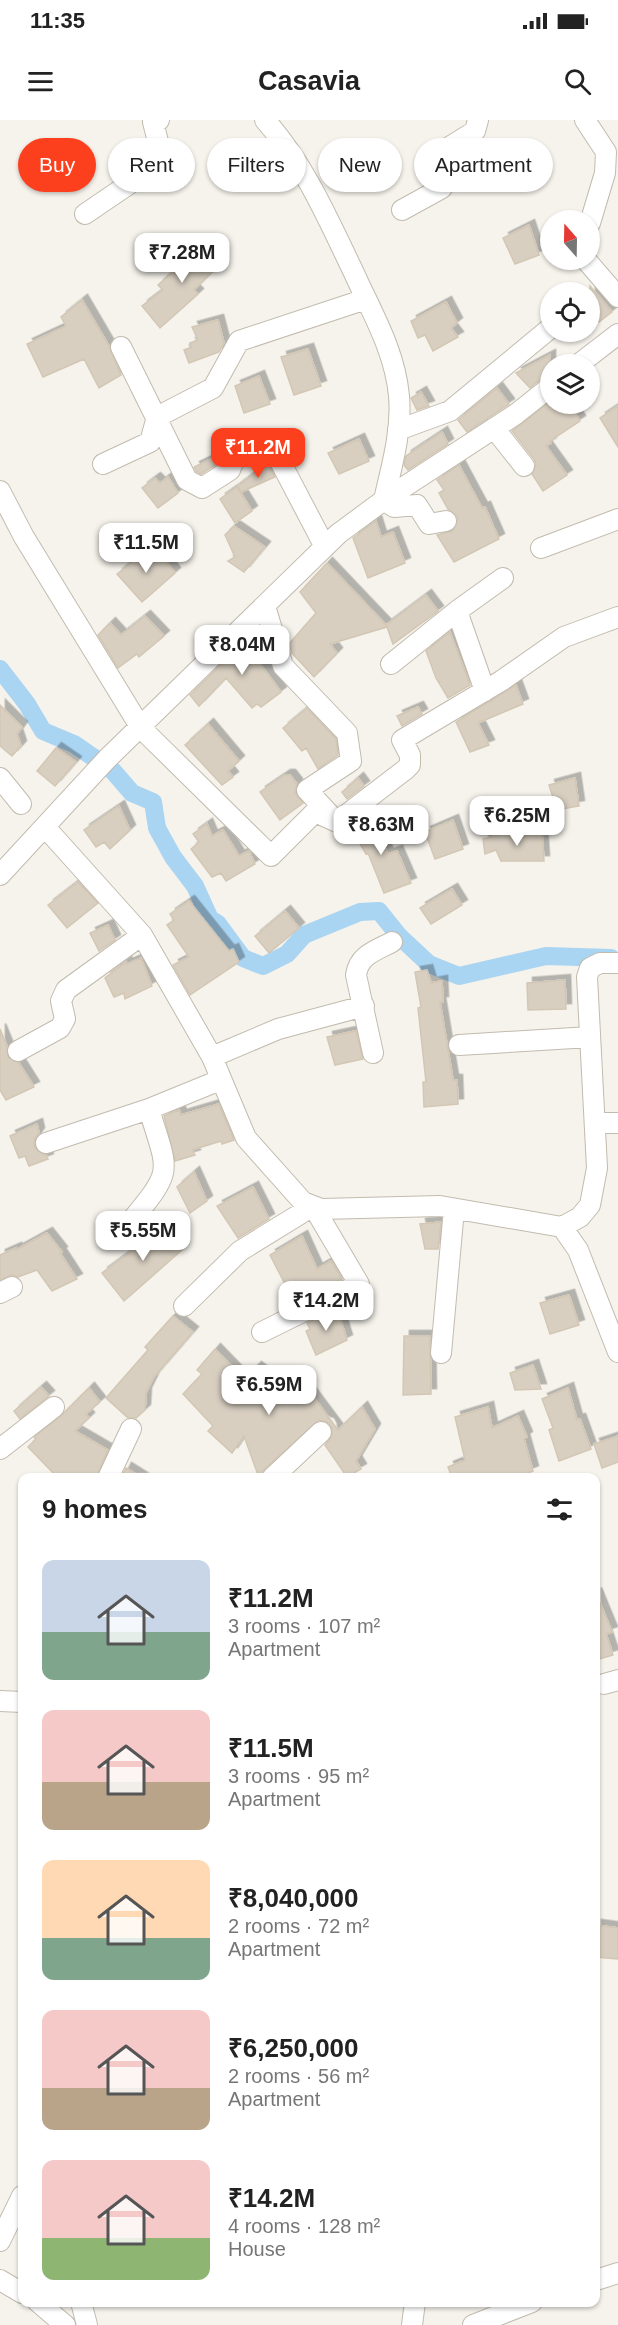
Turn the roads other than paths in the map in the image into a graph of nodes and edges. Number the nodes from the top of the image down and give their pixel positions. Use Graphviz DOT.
graph roads {
  1 [pos="159,120"];
  2 [pos="265,120"];
  3 [pos="478,120"];
  4 [pos="585,120"];
  5 [pos="402,210"];
  6 [pos="594,210"];
  7 [pos="85,214"];
  8 [pos="595,270"];
  9 [pos="618,297"];
  10 [pos="366,299"];
  11 [pos="618,334"];
  12 [pos="540,337"];
  13 [pos="121,346"];
  14 [pos="592,354"];
  15 [pos="540,394"];
  16 [pos="157,417"];
  17 [pos="494,428"];
  18 [pos="398,430"];
  19 [pos="103,464"];
  20 [pos="524,466"];
  21 [pos="0,491"];
  22 [pos="384,500"];
  23 [pos="618,519"];
  24 [pos="446,521"];
  25 [pos="325,547"];
  26 [pos="541,549"];
  27 [pos="503,578"];
  28 [pos="265,606"];
  29 [pos="457,611"];
  30 [pos="618,617"];
  31 [pos="391,664"];
  32 [pos="485,691"];
  33 [pos="141,728"];
  34 [pos="0,778"];
  35 [pos="21,804"];
  36 [pos="337,822"];
  37 [pos="45,827"];
  38 [pos="0,875"];
  39 [pos="142,935"];
  40 [pos="392,942"];
  41 [pos="618,963"];
  42 [pos="364,1006"];
  43 [pos="590,1037"];
  44 [pos="459,1045"];
  45 [pos="18,1051"];
  46 [pos="374,1053"];
  47 [pos="212,1057"];
  48 [pos="220,1080"];
  49 [pos="149,1109"];
  50 [pos="595,1123"];
  51 [pos="618,1123"];
  52 [pos="46,1143"];
  53 [pos="313,1206"];
  54 [pos="454,1209"];
  55 [pos="131,1221"];
  56 [pos="562,1227"];
  57 [pos="184,1306"];
  58 [pos="262,1332"];
  59 [pos="618,1352"];
  60 [pos="441,1353"];
  61 [pos="54,1407"];
  62 [pos="131,1429"];
  63 [pos="321,1432"];
  64 [pos="0,1449"];
  65 [pos="110,1473"];
  66 [pos="277,1473"];
  67 [pos="0,1701"];
  68 [pos="18,1702"];
  69 [pos="18,2204"];
  70 [pos="0,2241"];
  71 [pos="618,2272"];
  72 [pos="600,2279"];
  73 [pos="0,2280"];
  74 [pos="18,2291"];
  75 [pos="44,2307"];
  76 [pos="82,2307"];
  77 [pos="414,2307"];
  78 [pos="519,2307"];
  79 [pos="65,2325"];
  80 [pos="87,2325"];
  81 [pos="412,2325"];
  82 [pos="473,2325"];
  1 -- 7 [label="street"];
  2 -- 10 [label="street"];
  3 -- 5 [label="street"];
  4 -- 6 [label="street"];
  8 -- 9 [label="street"];
  10 -- 16 [label="street"];
  10 -- 18 [label="street"];
  11 -- 14 [label="street"];
  12 -- 18 [label="street"];
  13 -- 16 [label="street"];
  15 -- 17 [label="street"];
  16 -- 19 [label="street"];
  16 -- 25 [label="street"];
  17 -- 20 [label="street"];
  17 -- 22 [label="street"];
  18 -- 22 [label="street"];
  21 -- 33 [label="street"];
  22 -- 24 [label="street"];
  22 -- 25 [label="street"];
  23 -- 26 [label="street"];
  25 -- 28 [label="street"];
  27 -- 29 [label="street"];
  28 -- 33 [label="street"];
  28 -- 36 [label="street"];
  29 -- 31 [label="street"];
  29 -- 32 [label="street"];
  30 -- 32 [label="street"];
  32 -- 36 [label="street"];
  33 -- 36 [label="street"];
  33 -- 37 [label="street"];
  34 -- 35 [label="street"];
  37 -- 38 [label="street"];
  37 -- 39 [label="street"];
  39 -- 45 [label="street"];
  39 -- 47 [label="street"];
  40 -- 42 [label="street"];
  41 -- 43 [label="street"];
  42 -- 46 [label="street"];
  42 -- 47 [label="street"];
  43 -- 44 [label="street"];
  43 -- 50 [label="street"];
  47 -- 48 [label="street"];
  48 -- 49 [label="street"];
  48 -- 53 [label="street"];
  49 -- 52 [label="street"];
  49 -- 55 [label="street"];
  50 -- 51 [label="street"];
  50 -- 56 [label="street"];
  53 -- 54 [label="street"];
  53 -- 57 [label="street"];
  53 -- 58 [label="street"];
  54 -- 56 [label="street"];
  54 -- 60 [label="street"];
  56 -- 59 [label="street"];
  61 -- 64 [label="street"];
  62 -- 65 [label="street"];
  63 -- 66 [label="street"];
  67 -- 68 [label="street"];
  69 -- 70 [label="street"];
  71 -- 72 [label="street"];
  73 -- 74 [label="street"];
  75 -- 79 [label="street"];
  76 -- 80 [label="street"];
  77 -- 81 [label="street"];
  78 -- 82 [label="street"];
}
